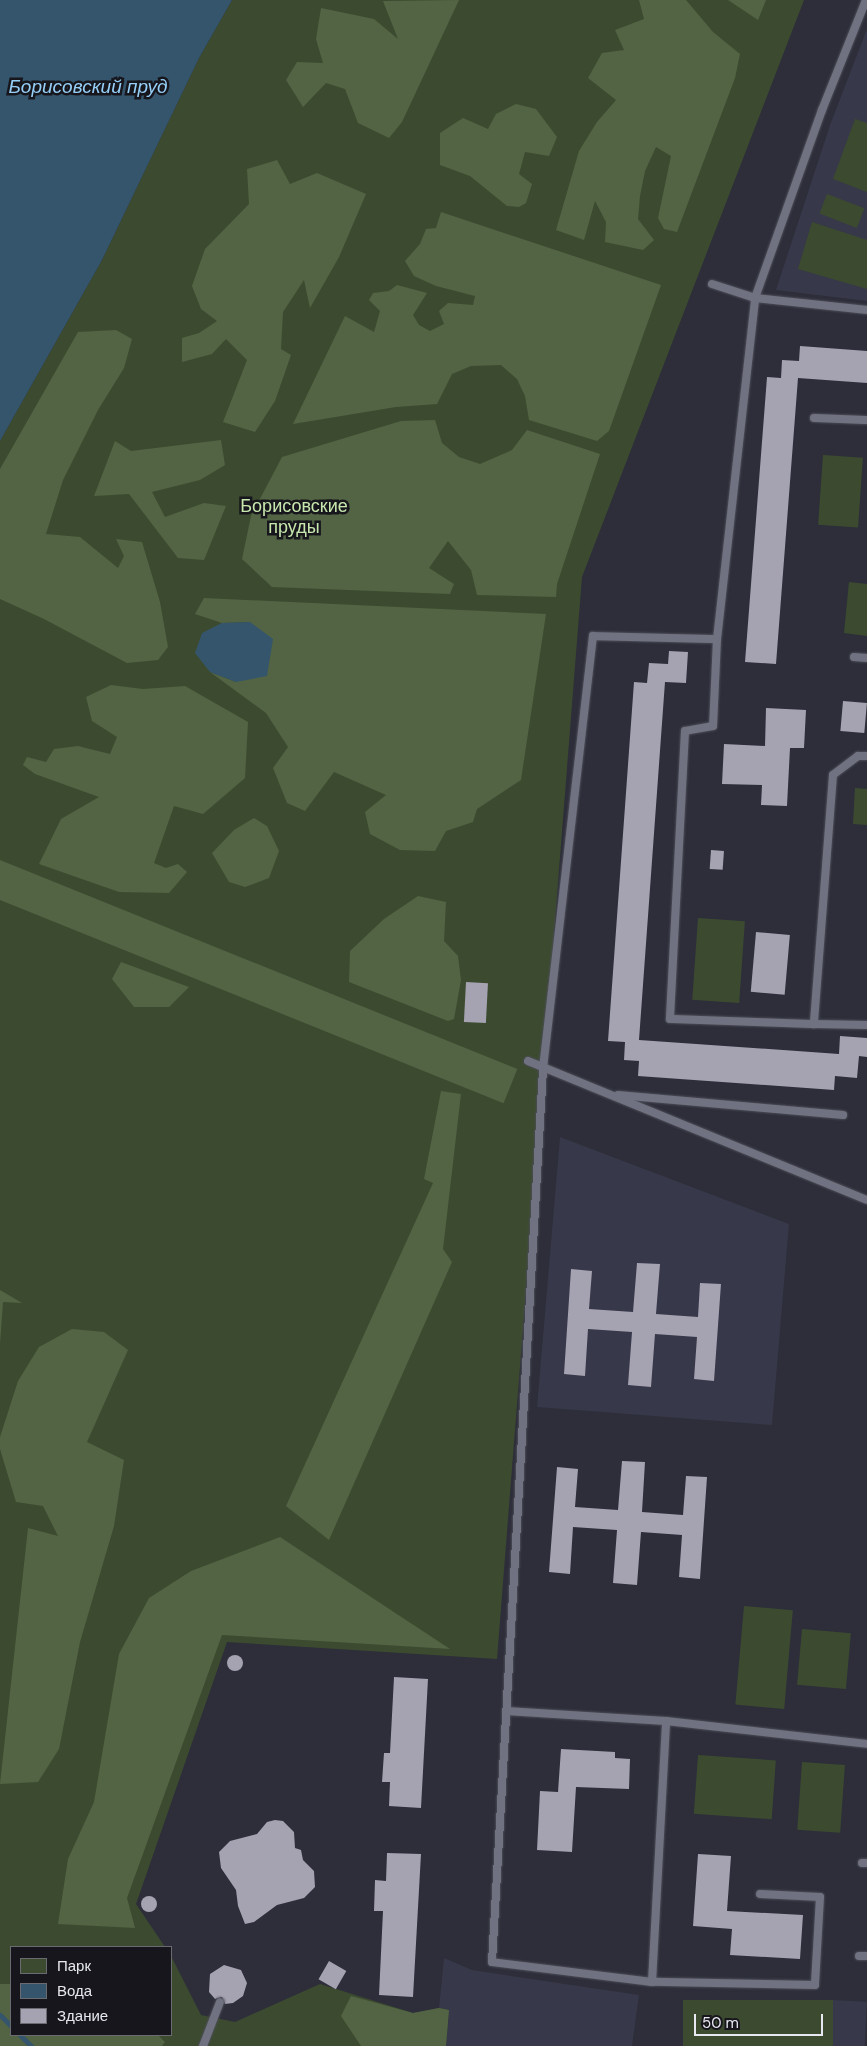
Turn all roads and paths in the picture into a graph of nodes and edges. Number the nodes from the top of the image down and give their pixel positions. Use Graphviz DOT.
graph roads {
  1 [pos="866,0"];
  2 [pos="712,284"];
  3 [pos="755,298"];
  4 [pos="867,310"];
  5 [pos="814,418"];
  6 [pos="867,420"];
  7 [pos="717,639"];
  8 [pos="854,657"];
  9 [pos="867,658"];
  10 [pos="867,756"];
  11 [pos="814,1024"];
  12 [pos="867,1025"];
  13 [pos="528,1061"];
  14 [pos="543,1068"];
  15 [pos="609,1094"];
  16 [pos="843,1115"];
  17 [pos="867,1200"];
  18 [pos="506,1711"];
  19 [pos="666,1721"];
  20 [pos="867,1744"];
  21 [pos="760,1894"];
  22 [pos="652,1982"];
  23 [pos="220,2002"];
  24 [pos="203,2046"];
  1 -- 3 [label="lane"];
  2 -- 3 [label="lane"];
  3 -- 4 [label="lane"];
  3 -- 7 [label="lane"];
  5 -- 6 [label="lane"];
  7 -- 11 [label="lane"];
  7 -- 14 [label="lane"];
  8 -- 9 [label="lane"];
  10 -- 11 [label="lane"];
  11 -- 12 [label="lane"];
  13 -- 14 [label="lane"];
  14 -- 15 [label="lane"];
  14 -- 18 [label="lane"];
  15 -- 16 [label="lane"];
  15 -- 17 [label="lane"];
  18 -- 19 [label="lane"];
  18 -- 22 [label="lane"];
  19 -- 20 [label="lane"];
  19 -- 22 [label="lane"];
  21 -- 22 [label="lane"];
  23 -- 24 [label="lane"];
}
